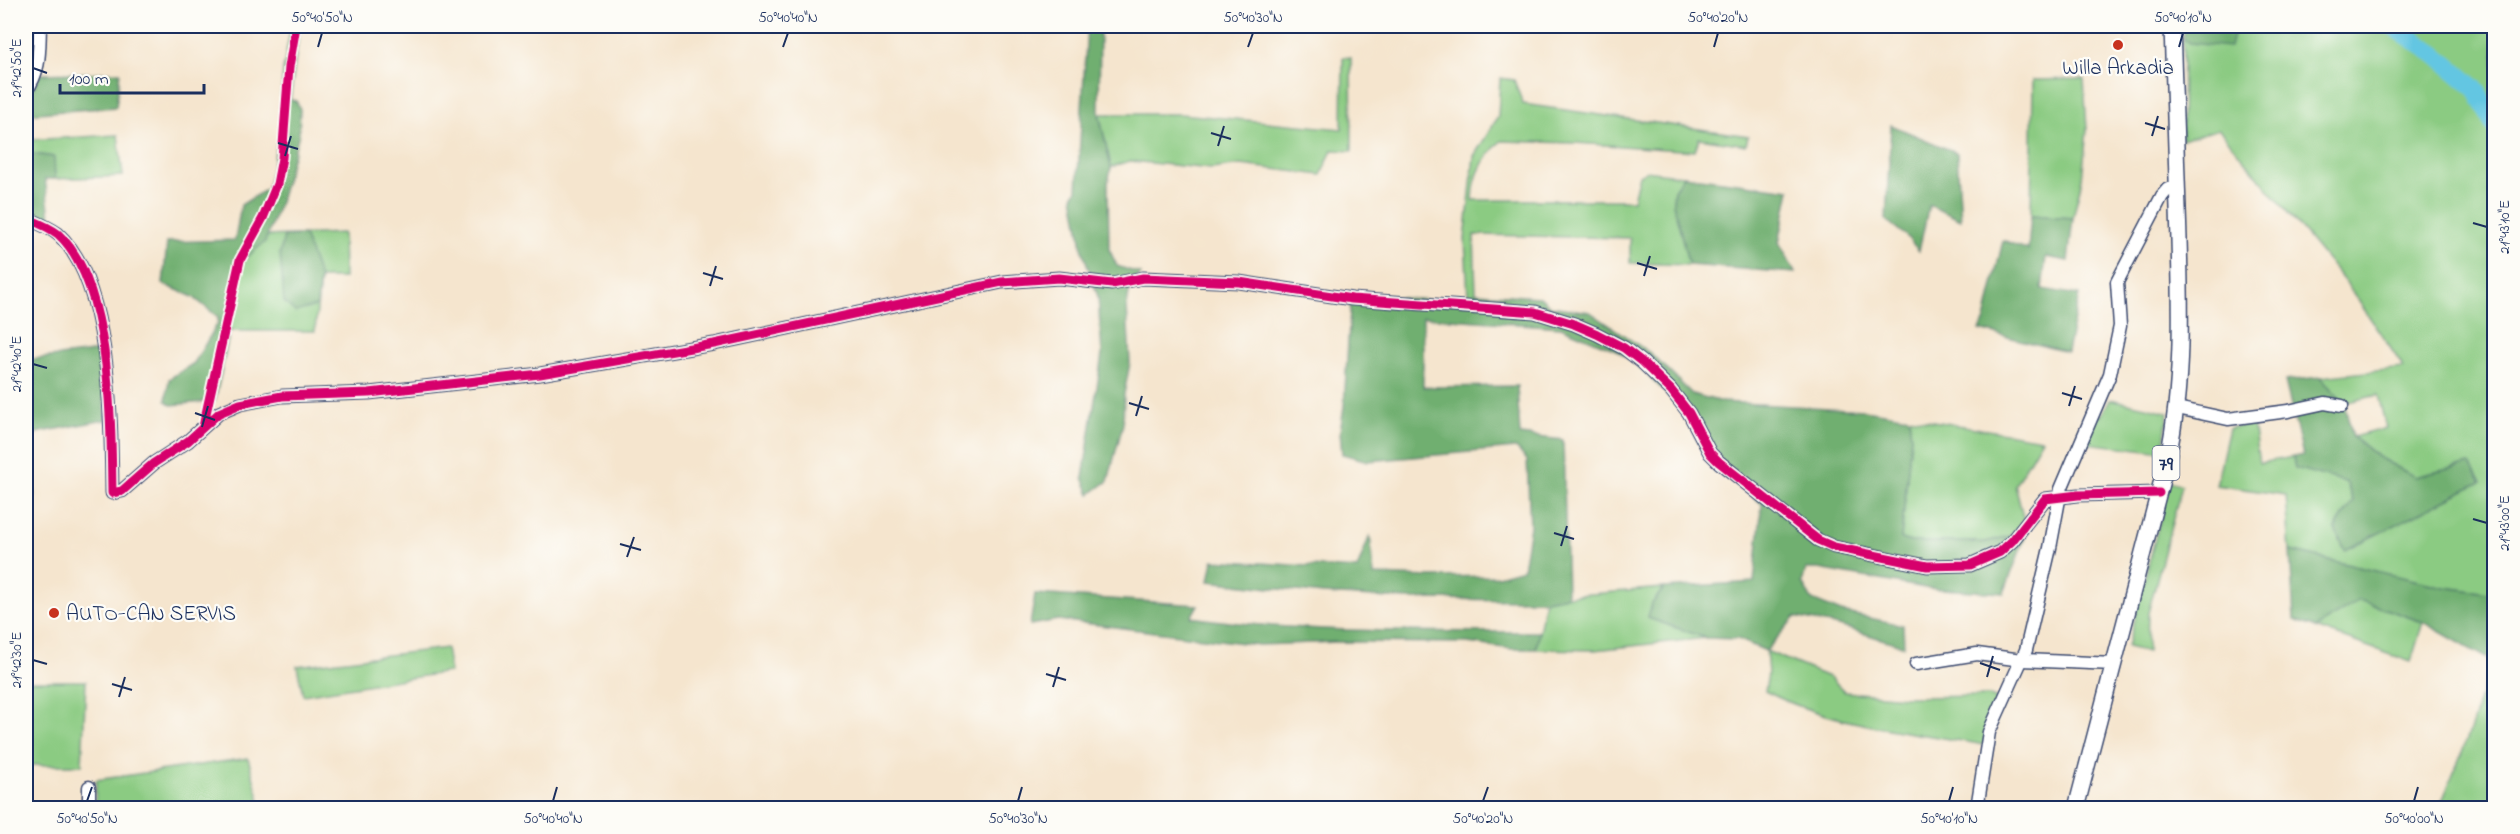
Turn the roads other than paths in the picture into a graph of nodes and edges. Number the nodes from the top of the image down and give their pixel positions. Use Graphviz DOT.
graph roads {
  1 [pos="40,26"];
  2 [pos="2172,26"];
  3 [pos="26,91"];
  4 [pos="2177,187"];
  5 [pos="26,218"];
  6 [pos="2342,406"];
  7 [pos="2177,408"];
  8 [pos="2159,493"];
  9 [pos="2060,496"];
  10 [pos="2022,660"];
  11 [pos="1916,664"];
  12 [pos="2114,664"];
  13 [pos="89,787"];
  14 [pos="89,808"];
  15 [pos="1977,808"];
  16 [pos="2076,808"];
  1 -- 3 [label="street"];
  2 -- 4 [label="main road, 79"];
  4 -- 7 [label="main road, 79"];
  4 -- 9 [label="street"];
  5 -- 9 [label="street"];
  6 -- 7 [label="street"];
  7 -- 8 [label="main road, 79"];
  8 -- 9 [label="street"];
  8 -- 12 [label="main road, 79"];
  9 -- 10 [label="street"];
  10 -- 11 [label="street"];
  10 -- 12 [label="street"];
  10 -- 15 [label="street"];
  12 -- 16 [label="main road, 79"];
  13 -- 14 [label="street"];
}
